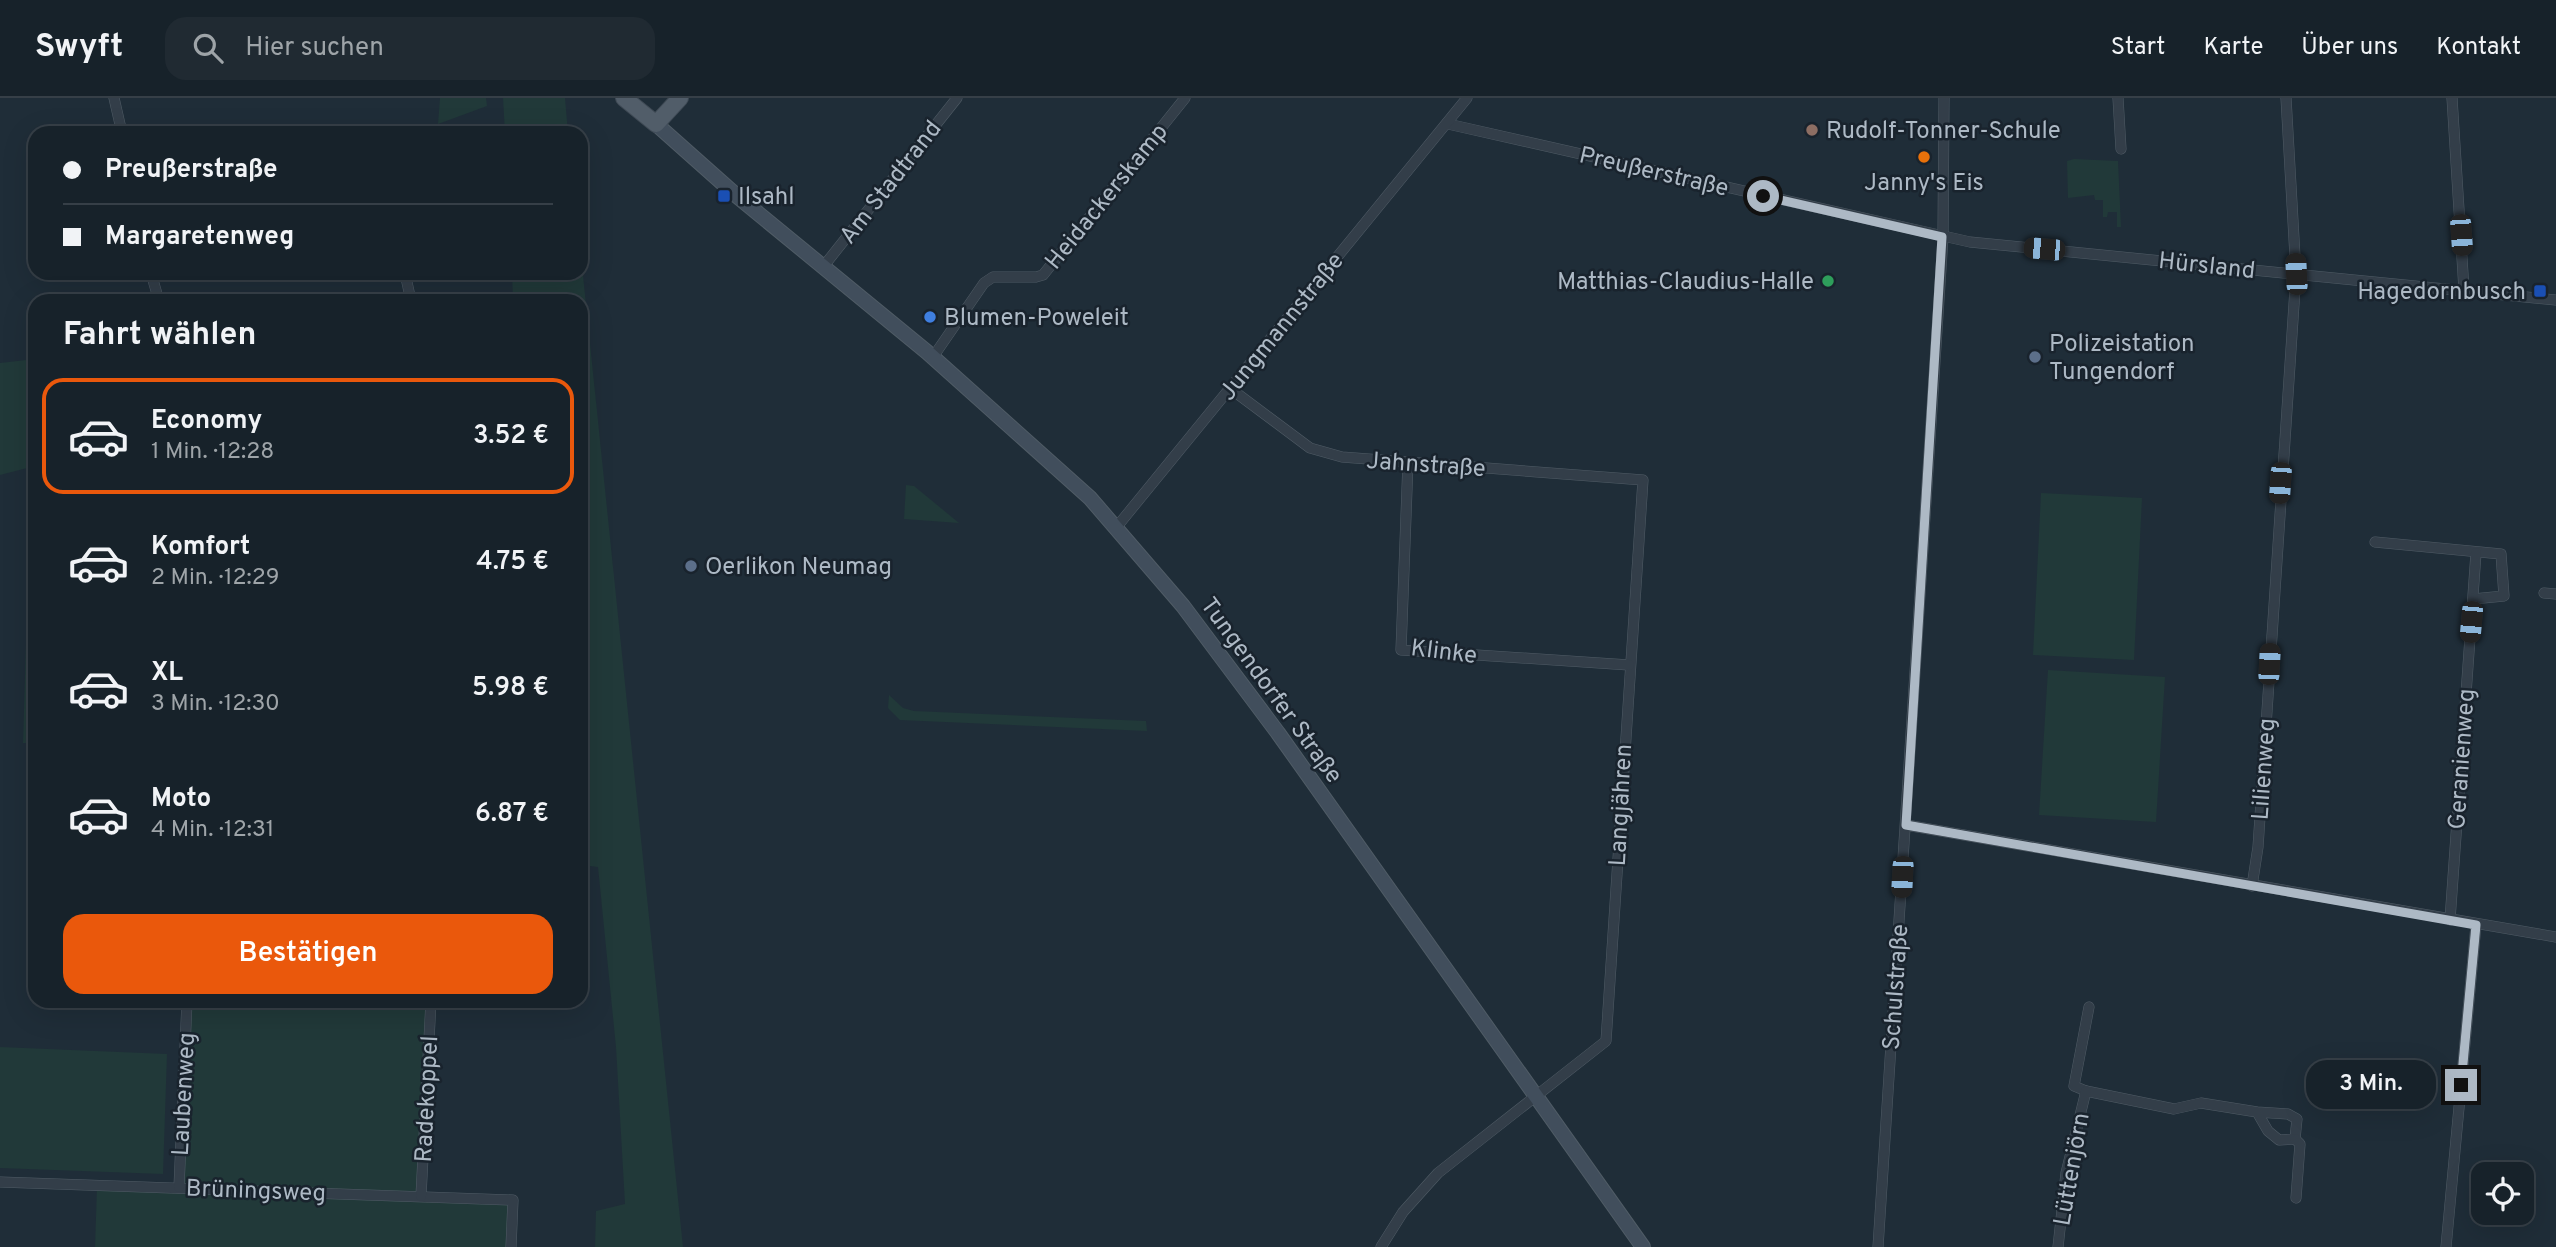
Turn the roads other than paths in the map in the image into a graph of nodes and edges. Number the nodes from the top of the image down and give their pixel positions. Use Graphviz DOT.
graph roads {
  1 [pos="114,98"];
  2 [pos="624,98"];
  3 [pos="680,98"];
  4 [pos="957,98"];
  5 [pos="1185,98"];
  6 [pos="1468,98"];
  7 [pos="1944,98"];
  8 [pos="2118,98"];
  9 [pos="2286,98"];
  10 [pos="2452,98"];
  11 [pos="656,124"];
  12 [pos="1448,124"];
  13 [pos="120,126"];
  14 [pos="2121,149"];
  15 [pos="1942,237"];
  16 [pos="823,267"];
  17 [pos="2296,274"];
  18 [pos="2465,290"];
  19 [pos="2556,300"];
  20 [pos="933,357"];
  21 [pos="1231,389"];
  22 [pos="1408,462"];
  23 [pos="1643,480"];
  24 [pos="1115,529"];
  25 [pos="2375,542"];
  26 [pos="2476,553"];
  27 [pos="2544,593"];
  28 [pos="2556,594"];
  29 [pos="2473,599"];
  30 [pos="1629,665"];
  31 [pos="1906,825"];
  32 [pos="2252,886"];
  33 [pos="2450,919"];
  34 [pos="2476,925"];
  35 [pos="2556,937"];
  36 [pos="2089,1007"];
  37 [pos="187,1008"];
  38 [pos="432,1008"];
  39 [pos="2086,1091"];
  40 [pos="1536,1097"];
  41 [pos="2258,1112"];
  42 [pos="2295,1139"];
  43 [pos="0,1182"];
  44 [pos="179,1186"];
  45 [pos="421,1196"];
  46 [pos="2296,1198"];
  47 [pos="1881,1246"];
  48 [pos="511,1247"];
  49 [pos="1381,1247"];
  50 [pos="1643,1247"];
  51 [pos="2058,1247"];
  52 [pos="2446,1247"];
  1 -- 13 [label="street"];
  2 -- 11 [label="main road"];
  3 -- 11 [label="main road"];
  4 -- 16 [label="street, Am Stadtrand"];
  5 -- 20 [label="street, Heidackerskamp"];
  6 -- 12 [label="street, Jungmannstraße"];
  7 -- 15 [label="street, Schulstraße"];
  8 -- 14 [label="street"];
  9 -- 17 [label="street, Lilienweg"];
  10 -- 18 [label="street"];
  11 -- 16 [label="main road, Tungendorfer Straße"];
  12 -- 15 [label="street, Preußerstraße"];
  12 -- 21 [label="street, Jungmannstraße"];
  15 -- 17 [label="street, Hürsland"];
  15 -- 31 [label="street, Schulstraße"];
  16 -- 20 [label="main road, Tungendorfer Straße"];
  17 -- 18 [label="street, Hürsland"];
  17 -- 32 [label="street, Lilienweg"];
  18 -- 19 [label="street, Hürsland"];
  20 -- 24 [label="main road, Tungendorfer Straße"];
  21 -- 22 [label="street, Jahnstraße"];
  21 -- 24 [label="street, Jungmannstraße"];
  22 -- 23 [label="street, Jahnstraße"];
  22 -- 30 [label="street, Klinke"];
  23 -- 30 [label="street, Langjähren"];
  24 -- 40 [label="main road, Tungendorfer Straße"];
  25 -- 26 [label="street"];
  26 -- 29 [label="street, Geranienweg"];
  26 -- 29 [label="street"];
  27 -- 28 [label="street"];
  29 -- 33 [label="street, Geranienweg"];
  30 -- 40 [label="street, Langjähren"];
  31 -- 32 [label="street"];
  31 -- 47 [label="street, Schulstraße"];
  32 -- 33 [label="street"];
  33 -- 34 [label="street"];
  34 -- 35 [label="street"];
  34 -- 52 [label="street"];
  36 -- 39 [label="street, Lüttenjörn"];
  37 -- 44 [label="street, Laubenweg"];
  38 -- 45 [label="street, Radekoppel"];
  39 -- 41 [label="street, Lüttenjörn"];
  39 -- 51 [label="street, Lüttenjörn"];
  40 -- 49 [label="street, Langjähren"];
  40 -- 50 [label="main road, Tungendorfer Straße"];
  41 -- 42 [label="street"];
  41 -- 42 [label="street, Lüttenjörn"];
  42 -- 46 [label="street, Lüttenjörn"];
  43 -- 44 [label="street, Brüningsweg"];
  44 -- 45 [label="street, Brüningsweg"];
  45 -- 48 [label="street, Brüningsweg"];
}
